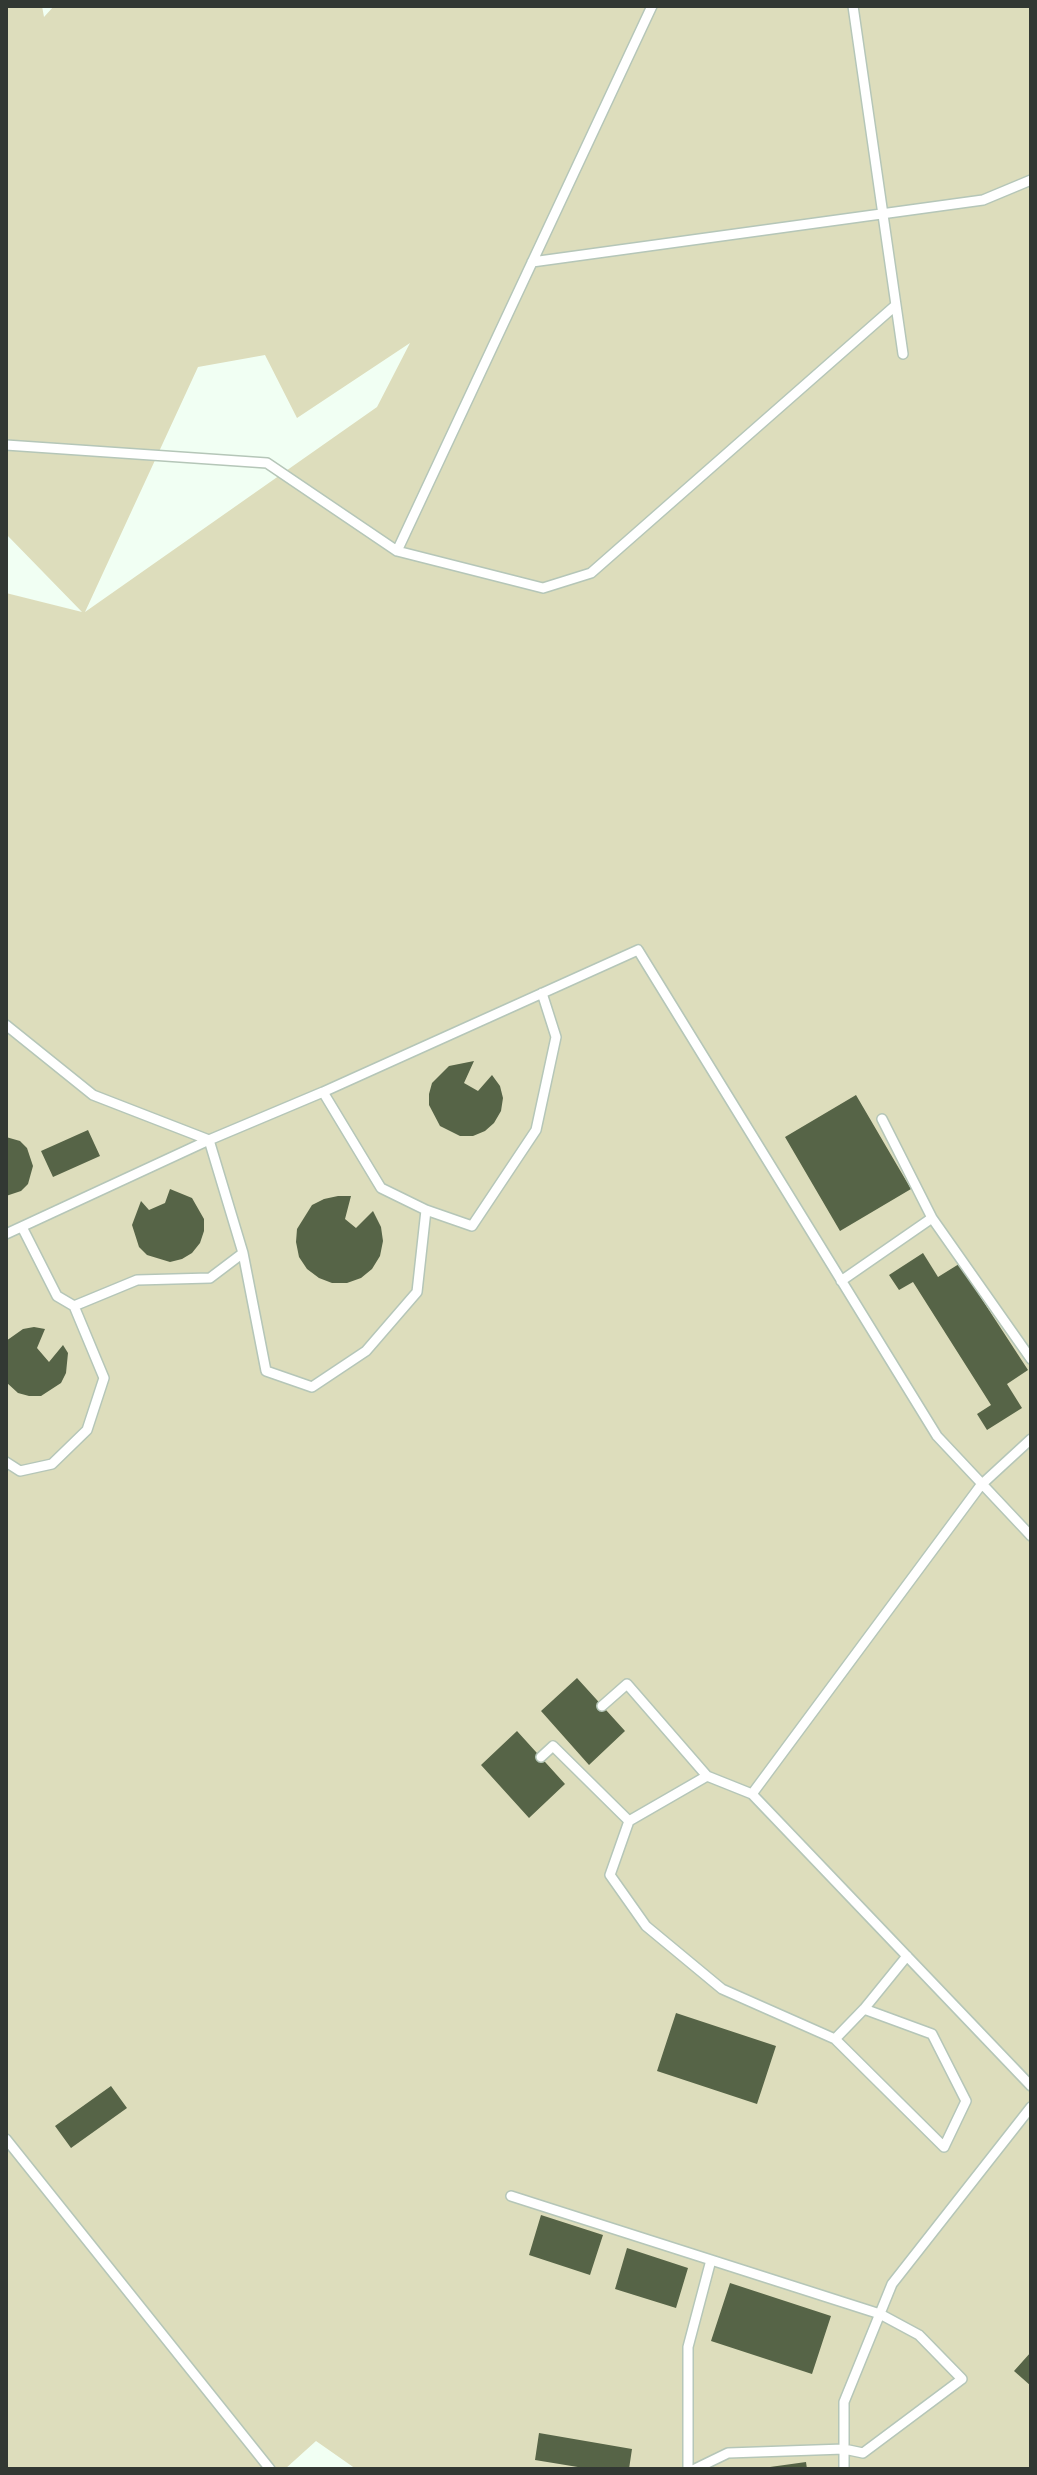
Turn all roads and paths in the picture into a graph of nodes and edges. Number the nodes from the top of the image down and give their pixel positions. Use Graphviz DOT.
graph roads {
  1 [pos="652,6"];
  2 [pos="853,6"];
  3 [pos="1031,180"];
  4 [pos="882,214"];
  5 [pos="532,262"];
  6 [pos="896,305"];
  7 [pos="903,354"];
  8 [pos="6,445"];
  9 [pos="397,551"];
  10 [pos="542,993"];
  11 [pos="6,1025"];
  12 [pos="323,1092"];
  13 [pos="882,1119"];
  14 [pos="209,1140"];
  15 [pos="426,1210"];
  16 [pos="932,1218"];
  17 [pos="22,1227"];
  18 [pos="6,1234"];
  19 [pos="243,1253"];
  20 [pos="841,1281"];
  21 [pos="74,1306"];
  22 [pos="1031,1359"];
  23 [pos="1031,1439"];
  24 [pos="6,1462"];
  25 [pos="981,1485"];
  26 [pos="1031,1536"];
  27 [pos="602,1706"];
  28 [pos="541,1757"];
  29 [pos="707,1776"];
  30 [pos="752,1794"];
  31 [pos="629,1821"];
  32 [pos="907,1956"];
  33 [pos="864,2009"];
  34 [pos="835,2039"];
  35 [pos="1031,2086"];
  36 [pos="1031,2107"];
  37 [pos="6,2139"];
  38 [pos="511,2196"];
  39 [pos="711,2260"];
  40 [pos="880,2314"];
  41 [pos="844,2449"];
  42 [pos="270,2469"];
  43 [pos="688,2469"];
  44 [pos="695,2469"];
  45 [pos="844,2469"];
  1 -- 5 [label="lane"];
  2 -- 4 [label="lane"];
  3 -- 4 [label="lane"];
  4 -- 5 [label="lane"];
  4 -- 6 [label="lane"];
  5 -- 9 [label="lane"];
  6 -- 7 [label="lane"];
  6 -- 9 [label="lane"];
  8 -- 9 [label="lane"];
  10 -- 12 [label="lane"];
  10 -- 15 [label="lane"];
  10 -- 20 [label="lane"];
  11 -- 14 [label="lane"];
  12 -- 14 [label="lane"];
  12 -- 15 [label="lane"];
  13 -- 16 [label="lane"];
  14 -- 17 [label="lane"];
  14 -- 19 [label="lane"];
  15 -- 19 [label="lane"];
  16 -- 20 [label="lane"];
  16 -- 22 [label="lane"];
  17 -- 18 [label="lane"];
  17 -- 21 [label="lane"];
  19 -- 21 [label="lane"];
  20 -- 25 [label="lane"];
  21 -- 24 [label="lane"];
  23 -- 25 [label="lane"];
  25 -- 26 [label="lane"];
  25 -- 30 [label="lane"];
  27 -- 29 [label="lane"];
  28 -- 31 [label="lane"];
  29 -- 30 [label="lane"];
  29 -- 31 [label="lane"];
  30 -- 32 [label="lane"];
  31 -- 34 [label="lane"];
  32 -- 33 [label="lane"];
  32 -- 35 [label="lane"];
  33 -- 34 [label="lane"];
  33 -- 34 [label="lane"];
  36 -- 40 [label="lane"];
  37 -- 42 [label="lane"];
  38 -- 39 [label="lane"];
  39 -- 40 [label="lane"];
  39 -- 43 [label="lane"];
  40 -- 41 [label="lane"];
  40 -- 41 [label="lane"];
  41 -- 44 [label="lane"];
  41 -- 45 [label="lane"];
}
